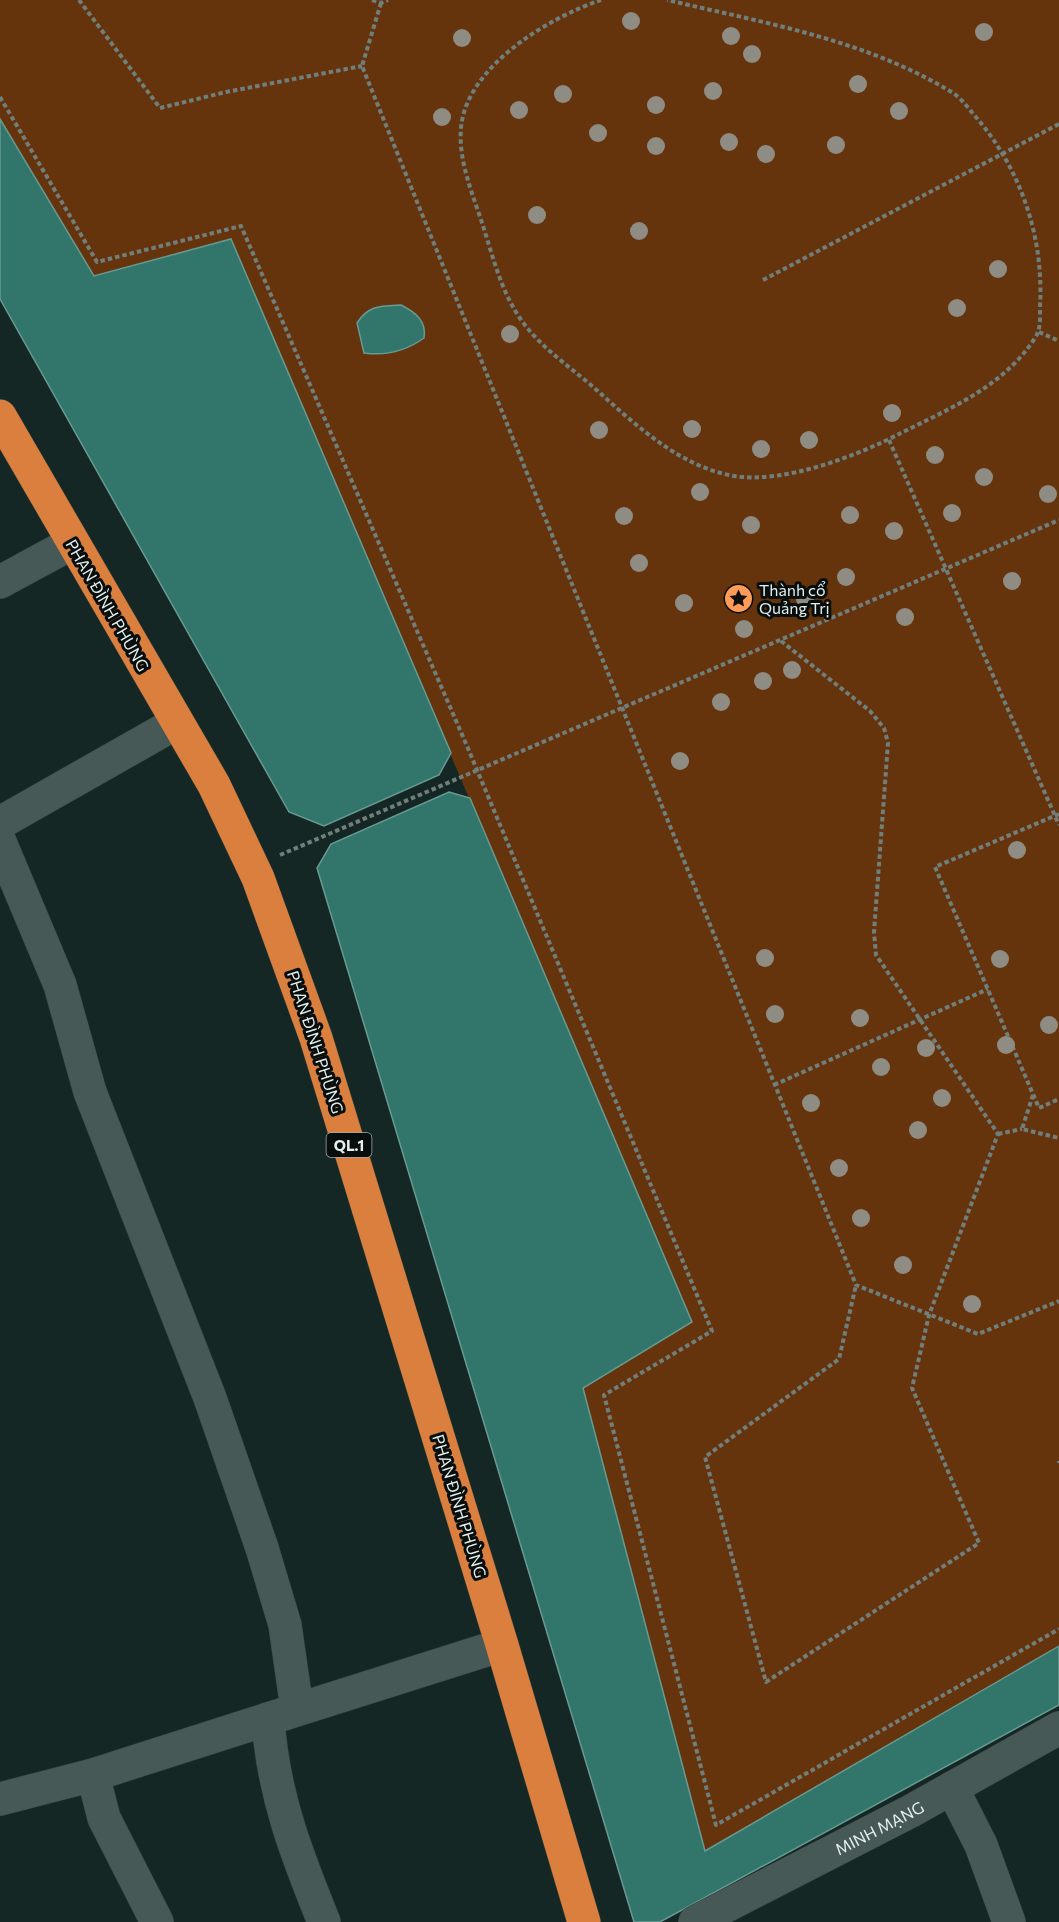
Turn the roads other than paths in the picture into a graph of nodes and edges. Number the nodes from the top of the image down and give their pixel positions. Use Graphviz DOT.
graph roads {
  1 [pos="0,416"];
  2 [pos="72,543"];
  3 [pos="0,582"];
  4 [pos="176,723"];
  5 [pos="0,823"];
  6 [pos="0,842"];
  7 [pos="502,1645"];
  8 [pos="283,1714"];
  9 [pos="1059,1728"];
  10 [pos="93,1775"];
  11 [pos="952,1788"];
  12 [pos="0,1799"];
  13 [pos="157,1922"];
  14 [pos="324,1922"];
  15 [pos="584,1922"];
  16 [pos="695,1922"];
  17 [pos="1010,1922"];
  1 -- 2 [label="highway, PHAN ĐÌNH PHÙNG / QL.1"];
  2 -- 3 [label="street"];
  2 -- 4 [label="highway, PHAN ĐÌNH PHÙNG / QL.1"];
  4 -- 5 [label="street"];
  4 -- 7 [label="highway, PHAN ĐÌNH PHÙNG / QL.1"];
  6 -- 8 [label="street"];
  7 -- 8 [label="street"];
  7 -- 15 [label="highway, PHAN ĐÌNH PHÙNG / QL.1"];
  8 -- 10 [label="street"];
  8 -- 14 [label="street"];
  9 -- 11 [label="street, MINH MẠNG"];
  10 -- 12 [label="street"];
  10 -- 13 [label="street"];
  11 -- 16 [label="street, MINH MẠNG"];
  11 -- 17 [label="street"];
}
